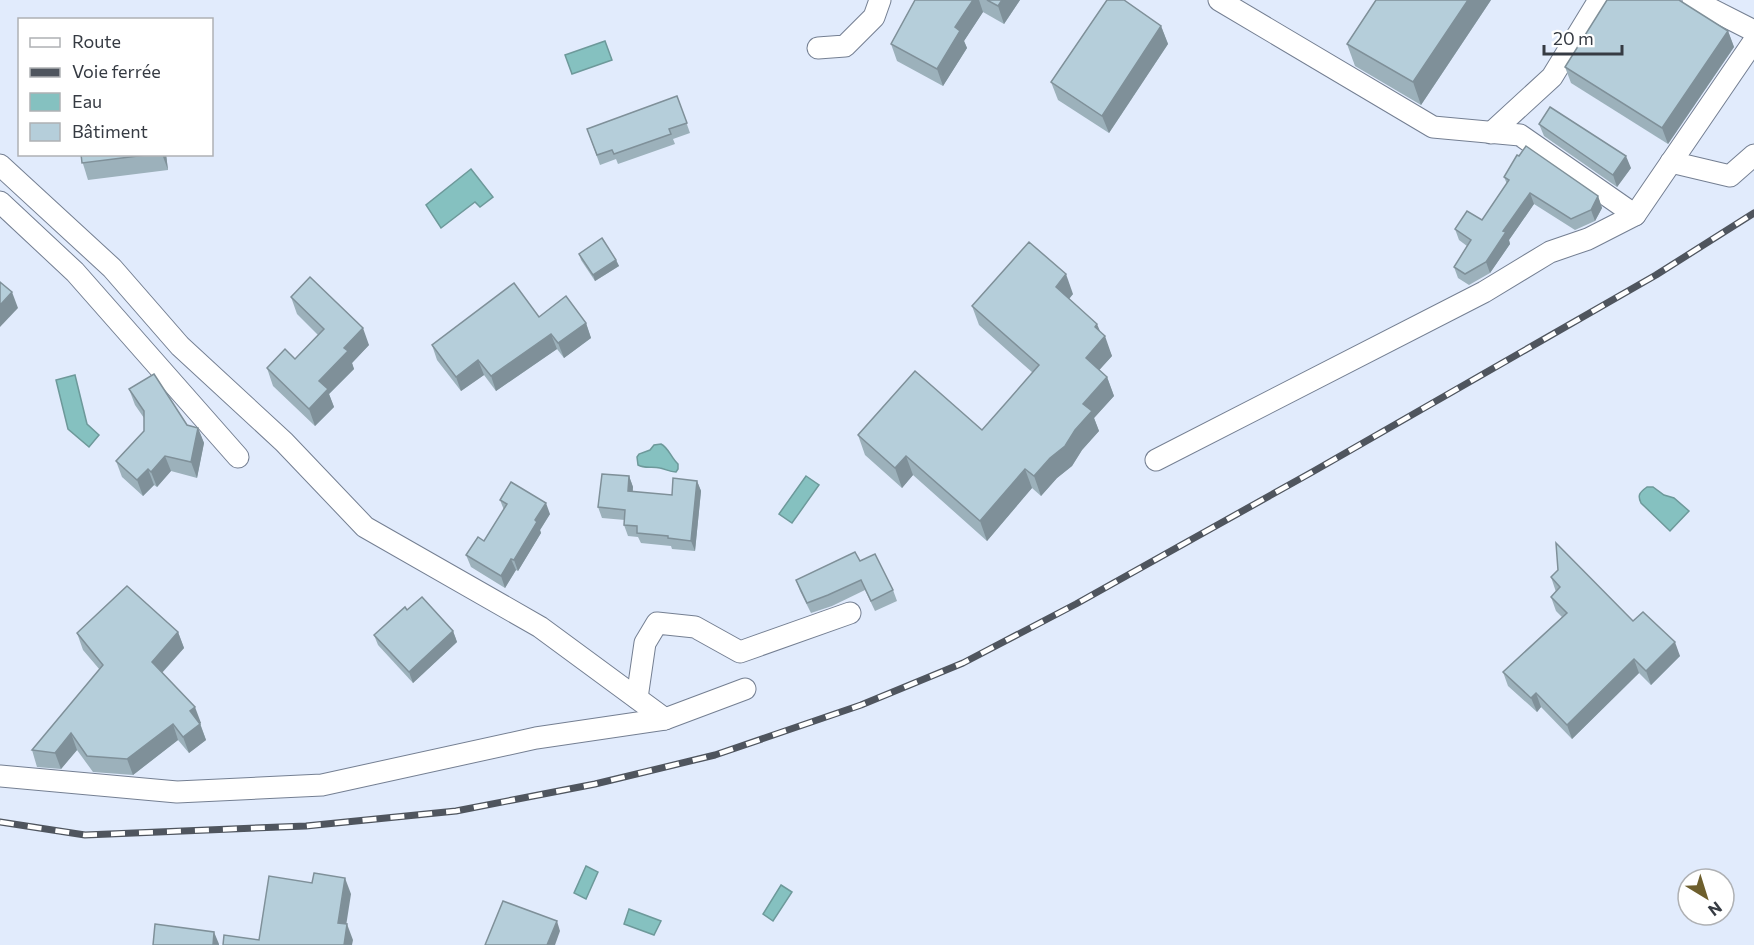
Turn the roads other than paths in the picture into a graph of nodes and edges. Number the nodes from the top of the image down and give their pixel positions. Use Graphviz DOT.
graph roads {
  1 [pos="879,0"];
  2 [pos="1219,0"];
  3 [pos="1599,0"];
  4 [pos="1694,0"];
  5 [pos="1754,31"];
  6 [pos="1754,41"];
  7 [pos="818,48"];
  8 [pos="1491,133"];
  9 [pos="1754,155"];
  10 [pos="1671,162"];
  11 [pos="0,165"];
  12 [pos="0,202"];
  13 [pos="1635,215"];
  14 [pos="238,457"];
  15 [pos="1156,460"];
  16 [pos="850,613"];
  17 [pos="745,689"];
  18 [pos="638,698"];
  19 [pos="665,719"];
  20 [pos="0,776"];
  1 -- 7 [label="street"];
  2 -- 8 [label="street"];
  3 -- 8 [label="street"];
  4 -- 5 [label="street"];
  6 -- 10 [label="street"];
  8 -- 13 [label="street"];
  9 -- 10 [label="street"];
  10 -- 13 [label="street"];
  11 -- 18 [label="street"];
  12 -- 14 [label="street"];
  13 -- 15 [label="street"];
  16 -- 18 [label="street"];
  17 -- 19 [label="street"];
  18 -- 19 [label="street"];
  19 -- 20 [label="street"];
}
